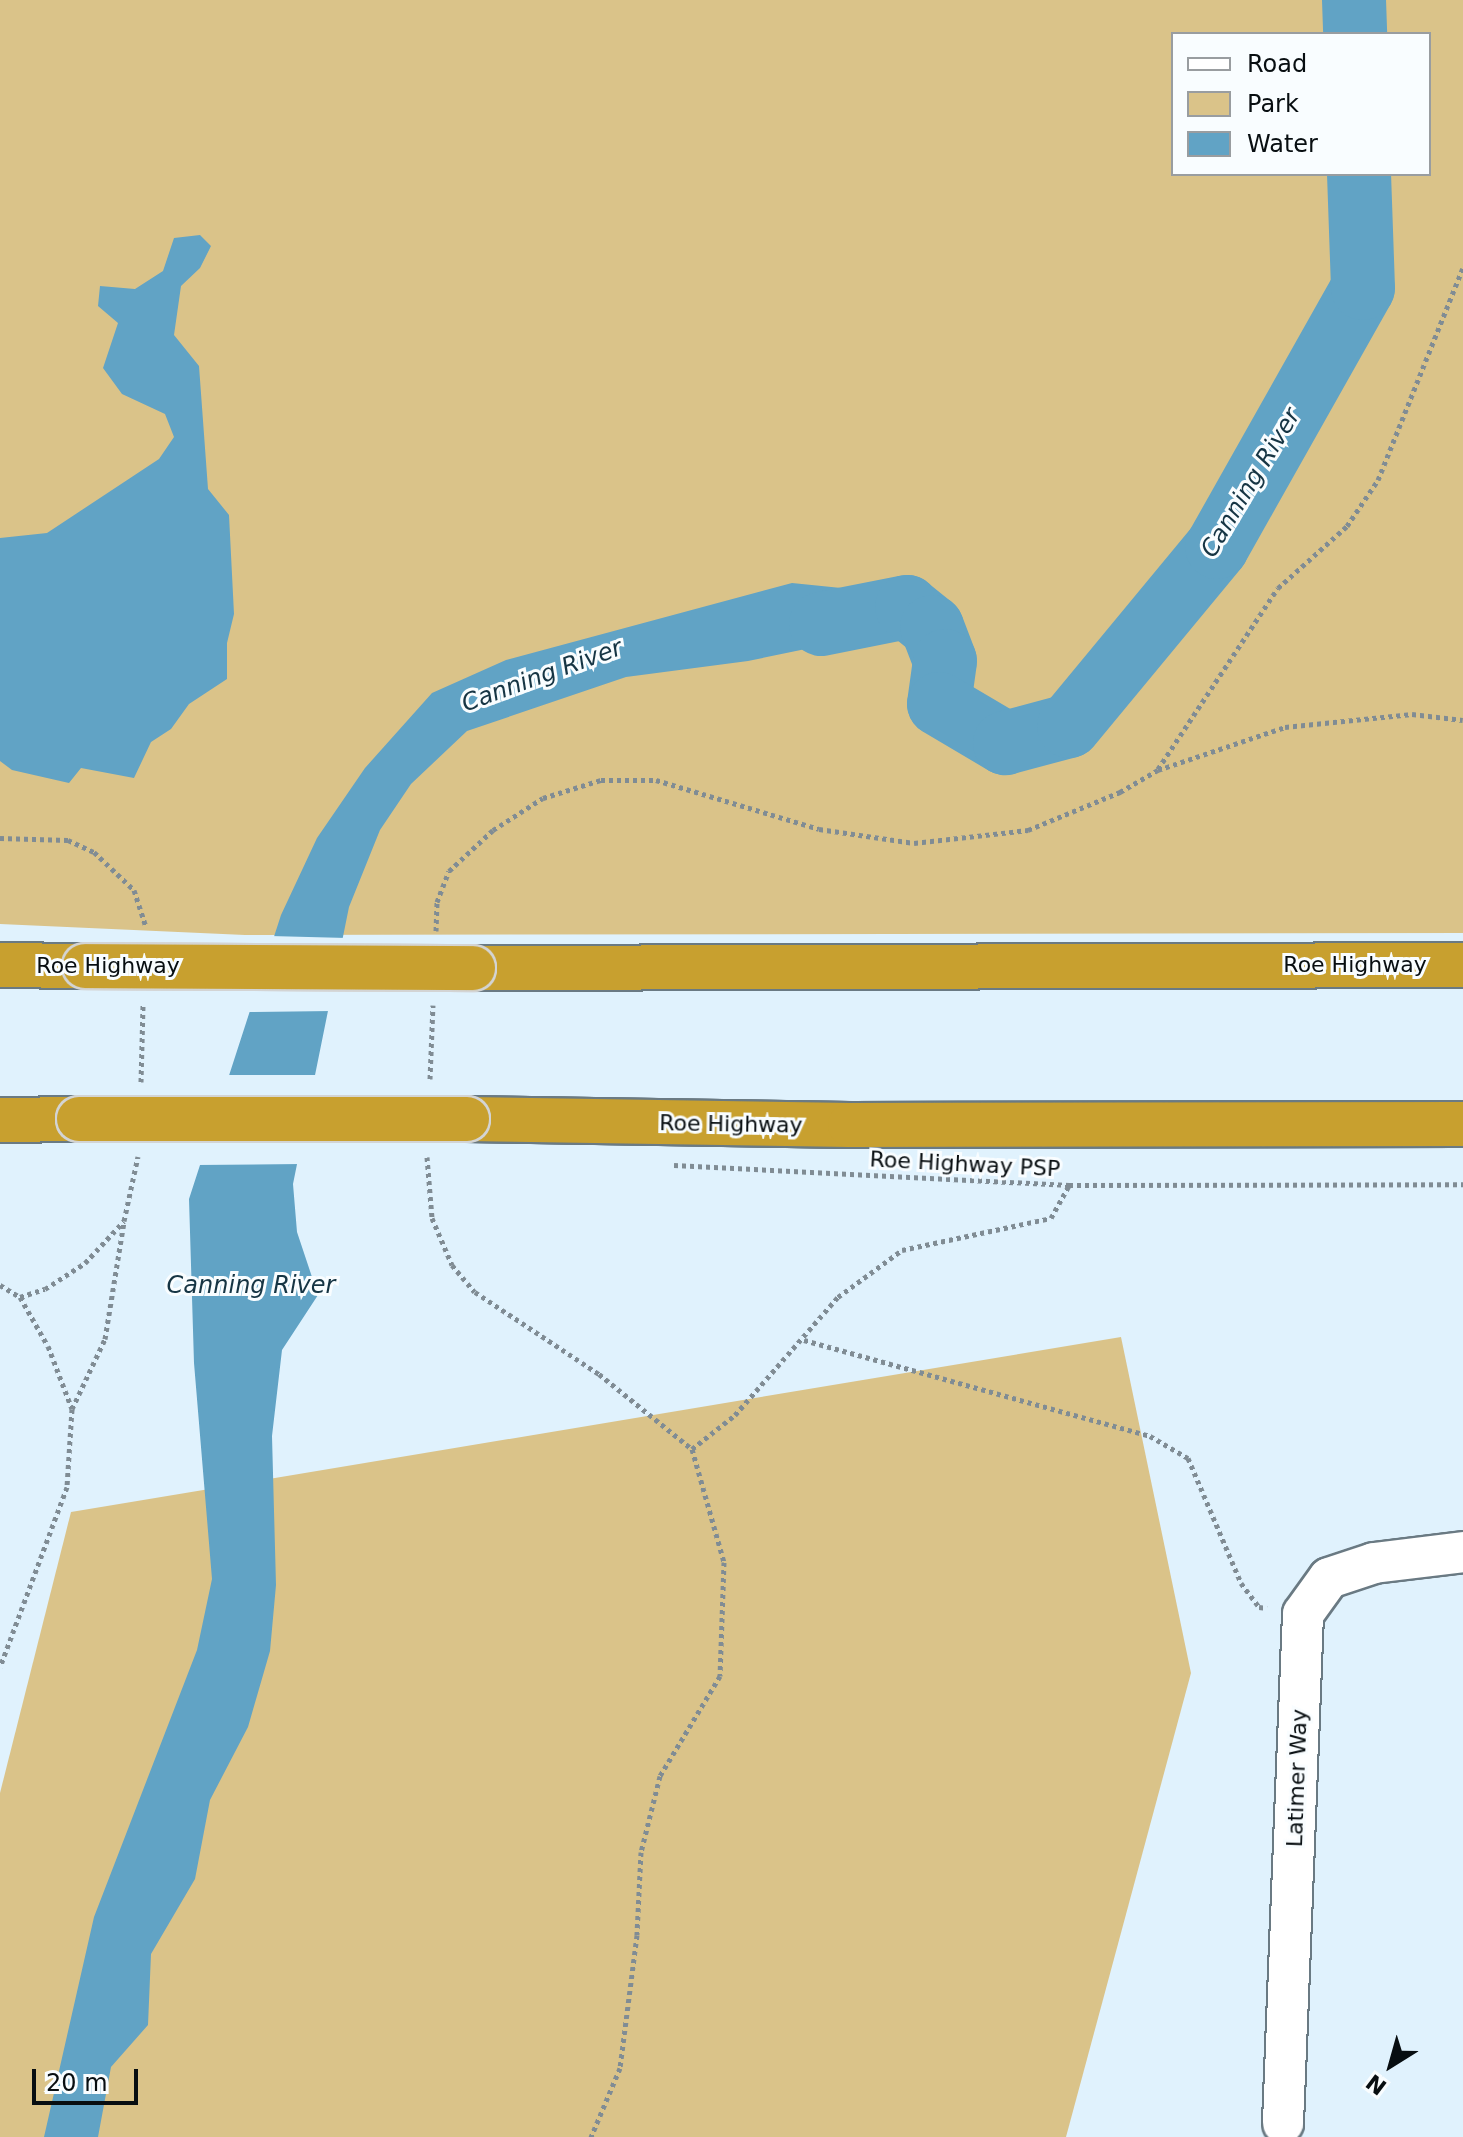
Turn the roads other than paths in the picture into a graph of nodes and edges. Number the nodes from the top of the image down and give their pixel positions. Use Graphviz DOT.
graph roads {
  1 [pos="0,965"];
  2 [pos="1463,965"];
  3 [pos="0,1120"];
  4 [pos="1463,1124"];
  5 [pos="1463,1552"];
  6 [pos="1283,2123"];
  1 -- 2 [label="highway, Roe Highway, bridge"];
  3 -- 4 [label="highway, Roe Highway, bridge"];
  5 -- 6 [label="street, Latimer Way"];
}
